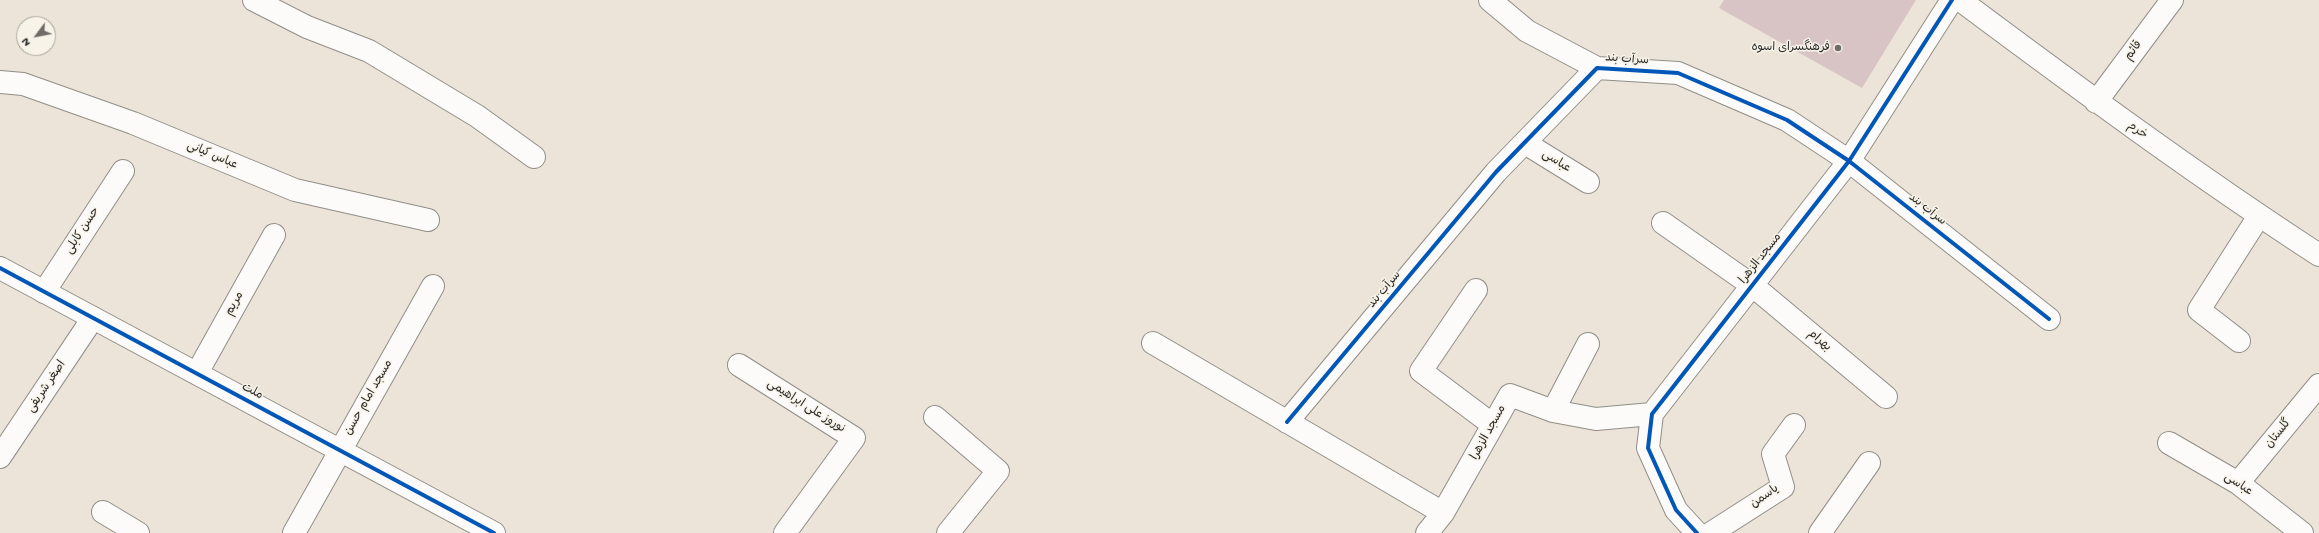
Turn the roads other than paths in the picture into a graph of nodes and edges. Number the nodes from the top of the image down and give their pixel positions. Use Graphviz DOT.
graph roads {
  1 [pos="254,0"];
  2 [pos="1490,0"];
  3 [pos="1952,0"];
  4 [pos="1960,0"];
  5 [pos="2172,0"];
  6 [pos="1597,68"];
  7 [pos="0,82"];
  8 [pos="2096,102"];
  9 [pos="1525,143"];
  10 [pos="534,157"];
  11 [pos="1849,161"];
  12 [pos="123,170"];
  13 [pos="1588,182"];
  14 [pos="2259,216"];
  15 [pos="428,220"];
  16 [pos="1663,223"];
  17 [pos="274,235"];
  18 [pos="2319,255"];
  19 [pos="0,268"];
  20 [pos="433,286"];
  21 [pos="1753,286"];
  22 [pos="1476,290"];
  23 [pos="44,292"];
  24 [pos="93,318"];
  25 [pos="2049,319"];
  26 [pos="2239,341"];
  27 [pos="1153,343"];
  28 [pos="1588,344"];
  29 [pos="739,365"];
  30 [pos="197,374"];
  31 [pos="2319,385"];
  32 [pos="1886,397"];
  33 [pos="1553,411"];
  34 [pos="1652,414"];
  35 [pos="936,417"];
  36 [pos="1287,422"];
  37 [pos="1493,425"];
  38 [pos="1794,425"];
  39 [pos="2169,443"];
  40 [pos="340,450"];
  41 [pos="0,457"];
  42 [pos="1869,463"];
  43 [pos="2238,483"];
  44 [pos="103,512"];
  45 [pos="1443,513"];
  46 [pos="1829,530"];
  47 [pos="138,533"];
  48 [pos="294,533"];
  49 [pos="494,533"];
  50 [pos="785,533"];
  51 [pos="948,533"];
  52 [pos="1427,533"];
  53 [pos="1697,533"];
  54 [pos="1711,533"];
  55 [pos="2302,533"];
  1 -- 10 [label="street"];
  2 -- 6 [label="street"];
  3 -- 11 [label="street, مسجد الزهرا"];
  4 -- 8 [label="street, خرم"];
  5 -- 8 [label="street, قائم"];
  6 -- 9 [label="street, سرآب بند"];
  6 -- 11 [label="street, سرآب بند"];
  7 -- 15 [label="street, عباس کیانی"];
  8 -- 14 [label="street, خرم"];
  9 -- 13 [label="street, عباسی"];
  9 -- 36 [label="street, سرآب بند"];
  11 -- 21 [label="street, مسجد الزهرا"];
  11 -- 25 [label="street, سرآب بند"];
  12 -- 23 [label="street, حسن کابلی"];
  14 -- 18 [label="street, خرم"];
  14 -- 26 [label="street"];
  16 -- 21 [label="street, بهرام"];
  17 -- 30 [label="street, مریم"];
  19 -- 23 [label="street, ملت"];
  20 -- 40 [label="street, مسجد امام حسن"];
  21 -- 32 [label="street, بهرام"];
  21 -- 34 [label="street, مسجد الزهرا"];
  22 -- 37 [label="street"];
  23 -- 24 [label="street, ملت"];
  24 -- 30 [label="street, ملت"];
  24 -- 41 [label="street, اصغر شریفی"];
  27 -- 36 [label="street"];
  28 -- 33 [label="street"];
  29 -- 50 [label="street, نوروز علی ابراهیمی"];
  30 -- 40 [label="street, ملت"];
  31 -- 43 [label="street, گلستان"];
  33 -- 34 [label="street, مسجد الزهرا"];
  33 -- 37 [label="street, مسجد الزهرا"];
  34 -- 53 [label="street"];
  35 -- 51 [label="street"];
  36 -- 45 [label="street"];
  37 -- 45 [label="street, مسجد الزهرا"];
  38 -- 54 [label="street, یاسمن"];
  39 -- 43 [label="street, عباسی"];
  40 -- 48 [label="street, مسجد امام حسن"];
  40 -- 49 [label="street, ملت"];
  42 -- 46 [label="street"];
  43 -- 55 [label="street, عباسی"];
  44 -- 47 [label="street"];
  45 -- 52 [label="street, مسجد الزهرا"];
}
